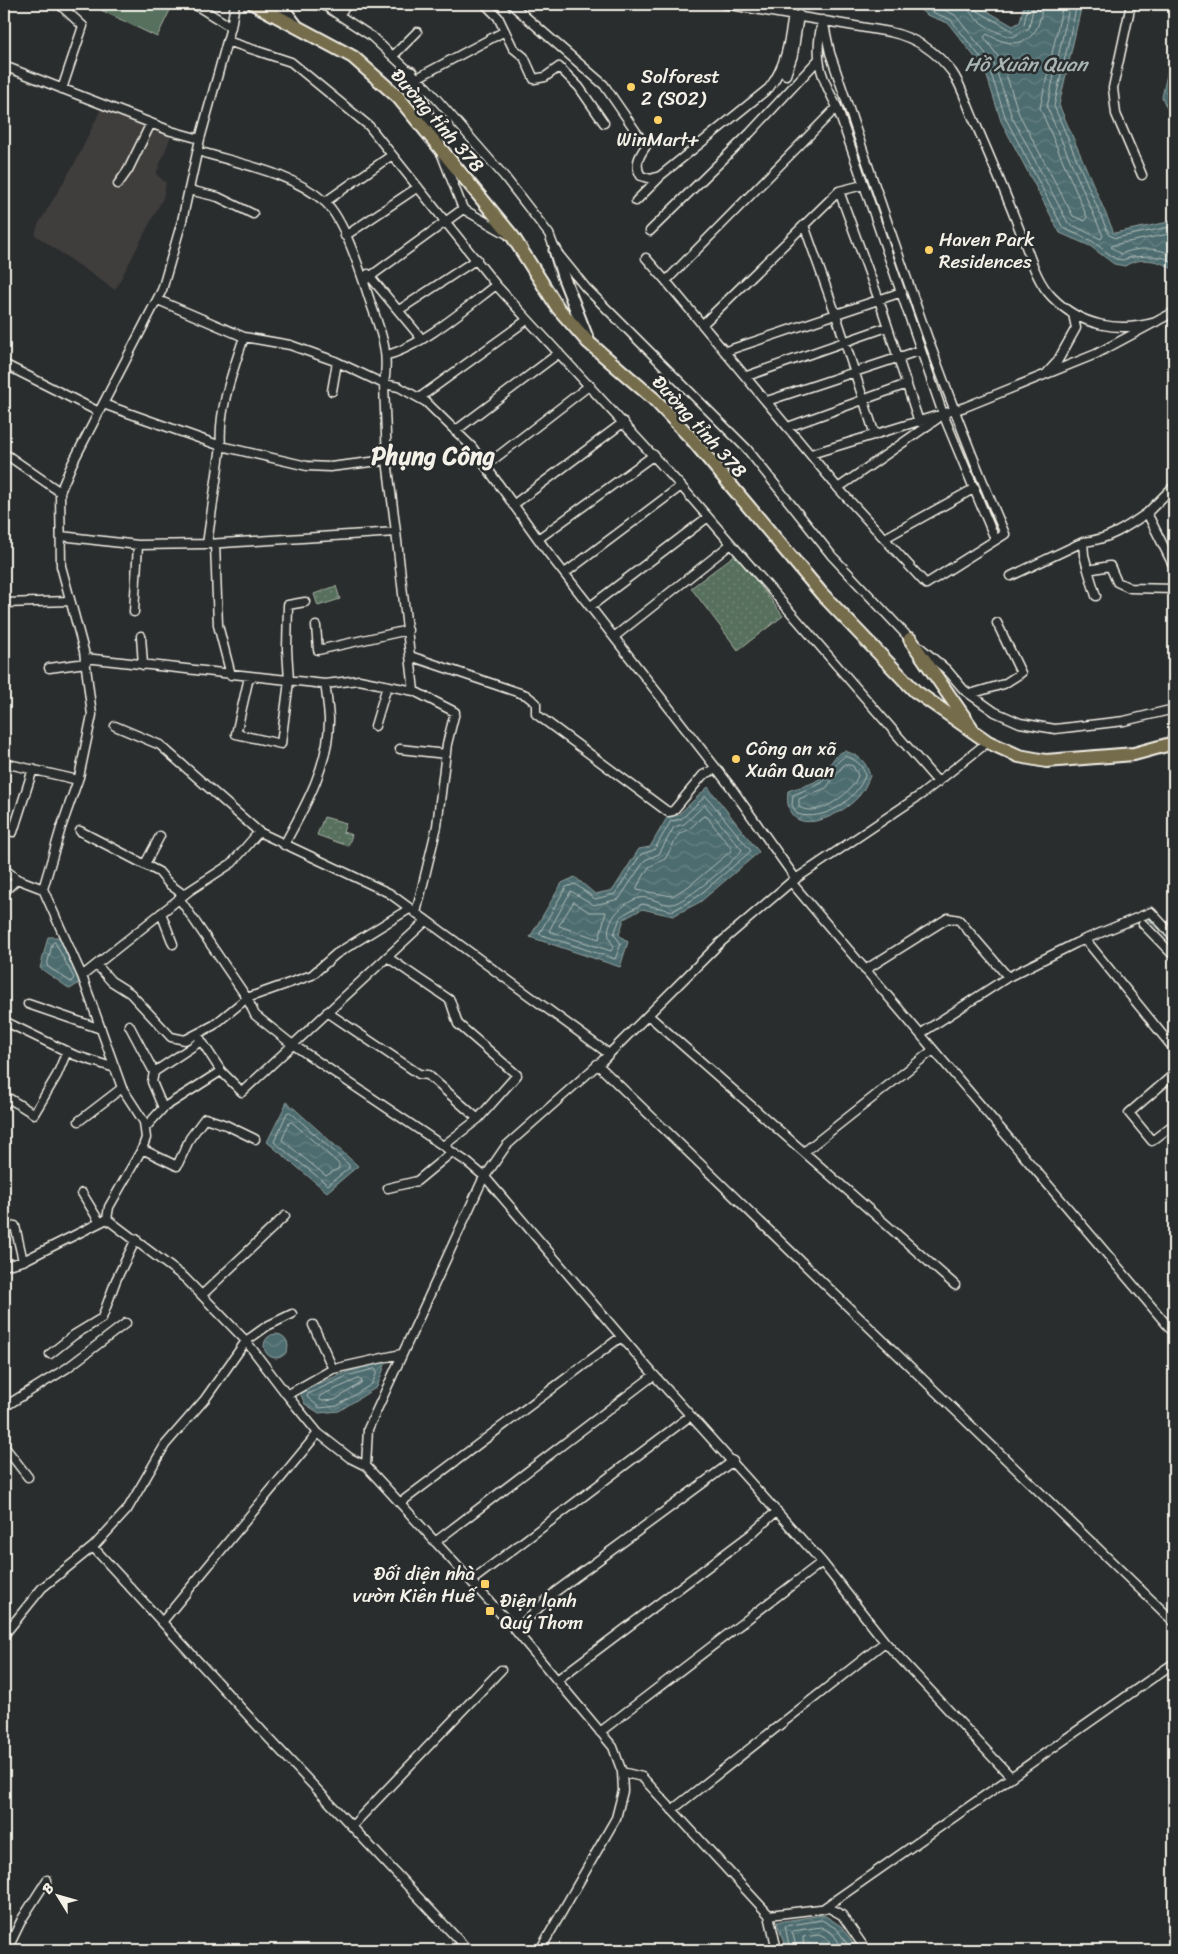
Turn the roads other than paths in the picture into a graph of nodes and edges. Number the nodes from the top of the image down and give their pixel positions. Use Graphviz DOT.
graph roads {
  1 [pos="59,4"];
  2 [pos="194,4"];
  3 [pos="235,4"];
  4 [pos="254,4"];
  5 [pos="280,4"];
  6 [pos="322,4"];
  7 [pos="348,4"];
  8 [pos="485,4"];
  9 [pos="511,4"];
  10 [pos="724,4"];
  11 [pos="1131,4"];
  12 [pos="338,14"];
  13 [pos="796,15"];
  14 [pos="823,20"];
  15 [pos="296,24"];
  16 [pos="231,28"];
  17 [pos="505,31"];
  18 [pos="417,32"];
  19 [pos="227,41"];
  20 [pos="393,56"];
  21 [pos="818,60"];
  22 [pos="4,66"];
  23 [pos="786,75"];
  24 [pos="414,76"];
  25 [pos="62,89"];
  26 [pos="837,107"];
  27 [pos="151,123"];
  28 [pos="604,123"];
  29 [pos="200,139"];
  30 [pos="198,151"];
  31 [pos="441,152"];
  32 [pos="392,155"];
  33 [pos="1142,175"];
  34 [pos="660,176"];
  35 [pos="118,184"];
  36 [pos="863,185"];
  37 [pos="418,187"];
  38 [pos="189,190"];
  39 [pos="838,192"];
  40 [pos="636,201"];
  41 [pos="325,202"];
  42 [pos="463,209"];
  43 [pos="253,214"];
  44 [pos="447,222"];
  45 [pos="804,225"];
  46 [pos="650,231"];
  47 [pos="345,236"];
  48 [pos="513,237"];
  49 [pos="555,250"];
  50 [pos="646,258"];
  51 [pos="476,259"];
  52 [pos="367,279"];
  53 [pos="666,280"];
  54 [pos="496,285"];
  55 [pos="902,292"];
  56 [pos="158,300"];
  57 [pos="879,300"];
  58 [pos="399,310"];
  59 [pos="1174,312"];
  60 [pos="1073,314"];
  61 [pos="836,315"];
  62 [pos="527,320"];
  63 [pos="1156,322"];
  64 [pos="703,324"];
  65 [pos="888,327"];
  66 [pos="244,337"];
  67 [pos="421,338"];
  68 [pos="588,342"];
  69 [pos="844,342"];
  70 [pos="921,350"];
  71 [pos="726,351"];
  72 [pos="559,353"];
  73 [pos="387,355"];
  74 [pos="898,358"];
  75 [pos="337,362"];
  76 [pos="4,364"];
  77 [pos="855,372"];
  78 [pos="747,376"];
  79 [pos="1044,376"];
  80 [pos="384,384"];
  81 [pos="907,384"];
  82 [pos="590,385"];
  83 [pos="332,392"];
  84 [pos="419,398"];
  85 [pos="863,400"];
  86 [pos="767,401"];
  87 [pos="101,408"];
  88 [pos="955,410"];
  89 [pos="943,414"];
  90 [pos="624,422"];
  91 [pos="919,422"];
  92 [pos="788,426"];
  93 [pos="455,431"];
  94 [pos="875,435"];
  95 [pos="220,446"];
  96 [pos="4,453"];
  97 [pos="811,454"];
  98 [pos="654,455"];
  99 [pos="387,460"];
  100 [pos="485,466"];
  101 [pos="983,483"];
  102 [pos="681,486"];
  103 [pos="1174,486"];
  104 [pos="838,488"];
  105 [pos="972,489"];
  106 [pos="60,492"];
  107 [pos="513,505"];
  108 [pos="1147,513"];
  109 [pos="708,517"];
  110 [pos="396,532"];
  111 [pos="61,536"];
  112 [pos="885,538"];
  113 [pos="538,539"];
  114 [pos="995,539"];
  115 [pos="1083,542"];
  116 [pos="211,544"];
  117 [pos="732,544"];
  118 [pos="138,545"];
  119 [pos="1174,567"];
  120 [pos="1088,570"];
  121 [pos="565,573"];
  122 [pos="1011,576"];
  123 [pos="1174,589"];
  124 [pos="1096,596"];
  125 [pos="70,601"];
  126 [pos="306,602"];
  127 [pos="4,603"];
  128 [pos="591,606"];
  129 [pos="134,612"];
  130 [pos="997,622"];
  131 [pos="316,626"];
  132 [pos="408,630"];
  133 [pos="141,636"];
  134 [pos="614,637"];
  135 [pos="910,639"];
  136 [pos="410,656"];
  137 [pos="85,661"];
  138 [pos="144,665"];
  139 [pos="48,668"];
  140 [pos="231,675"];
  141 [pos="249,677"];
  142 [pos="289,681"];
  143 [pos="326,684"];
  144 [pos="387,686"];
  145 [pos="414,691"];
  146 [pos="970,694"];
  147 [pos="1174,709"];
  148 [pos="115,726"];
  149 [pos="375,726"];
  150 [pos="976,734"];
  151 [pos="988,742"];
  152 [pos="1174,743"];
  153 [pos="400,749"];
  154 [pos="446,754"];
  155 [pos="4,763"];
  156 [pos="33,769"];
  157 [pos="716,769"];
  158 [pos="78,780"];
  159 [pos="938,782"];
  160 [pos="80,831"];
  161 [pos="12,832"];
  162 [pos="259,832"];
  163 [pos="160,836"];
  164 [pos="284,845"];
  165 [pos="145,864"];
  166 [pos="4,870"];
  167 [pos="17,879"];
  168 [pos="794,880"];
  169 [pos="43,889"];
  170 [pos="4,892"];
  171 [pos="182,897"];
  172 [pos="412,911"];
  173 [pos="161,913"];
  174 [pos="426,921"];
  175 [pos="1143,924"];
  176 [pos="1174,937"];
  177 [pos="1085,939"];
  178 [pos="173,944"];
  179 [pos="1174,956"];
  180 [pos="387,957"];
  181 [pos="97,964"];
  182 [pos="865,970"];
  183 [pos="82,976"];
  184 [pos="1008,977"];
  185 [pos="247,998"];
  186 [pos="28,1004"];
  187 [pos="327,1012"];
  188 [pos="648,1015"];
  189 [pos="4,1021"];
  190 [pos="129,1025"];
  191 [pos="101,1029"];
  192 [pos="920,1034"];
  193 [pos="199,1037"];
  194 [pos="292,1044"];
  195 [pos="933,1050"];
  196 [pos="1174,1050"];
  197 [pos="66,1051"];
  198 [pos="608,1054"];
  199 [pos="597,1064"];
  200 [pos="115,1068"];
  201 [pos="221,1070"];
  202 [pos="154,1072"];
  203 [pos="1174,1074"];
  204 [pos="122,1088"];
  205 [pos="4,1105"];
  206 [pos="162,1108"];
  207 [pos="478,1119"];
  208 [pos="79,1121"];
  209 [pos="1174,1124"];
  210 [pos="145,1128"];
  211 [pos="255,1140"];
  212 [pos="443,1146"];
  213 [pos="142,1149"];
  214 [pos="452,1152"];
  215 [pos="804,1152"];
  216 [pos="485,1177"];
  217 [pos="388,1188"];
  218 [pos="82,1193"];
  219 [pos="285,1216"];
  220 [pos="103,1220"];
  221 [pos="15,1226"];
  222 [pos="136,1240"];
  223 [pos="23,1261"];
  224 [pos="4,1266"];
  225 [pos="955,1285"];
  226 [pos="202,1295"];
  227 [pos="292,1314"];
  228 [pos="126,1323"];
  229 [pos="313,1325"];
  230 [pos="1174,1333"];
  231 [pos="621,1337"];
  232 [pos="246,1341"];
  233 [pos="50,1354"];
  234 [pos="401,1354"];
  235 [pos="333,1369"];
  236 [pos="654,1375"];
  237 [pos="287,1395"];
  238 [pos="4,1407"];
  239 [pos="690,1416"];
  240 [pos="318,1433"];
  241 [pos="4,1446"];
  242 [pos="733,1461"];
  243 [pos="366,1466"];
  244 [pos="28,1477"];
  245 [pos="400,1504"];
  246 [pos="777,1511"];
  247 [pos="435,1542"];
  248 [pos="93,1546"];
  249 [pos="822,1562"];
  250 [pos="471,1581"];
  251 [pos="162,1622"];
  252 [pos="1174,1622"];
  253 [pos="516,1630"];
  254 [pos="4,1635"];
  255 [pos="885,1642"];
  256 [pos="1174,1663"];
  257 [pos="501,1670"];
  258 [pos="557,1680"];
  259 [pos="600,1732"];
  260 [pos="622,1772"];
  261 [pos="1011,1776"];
  262 [pos="672,1810"];
  263 [pos="352,1826"];
  264 [pos="47,1880"];
  265 [pos="824,1908"];
  266 [pos="769,1915"];
  267 [pos="1174,1948"];
  268 [pos="7,1950"];
  269 [pos="468,1950"];
  270 [pos="540,1950"];
  271 [pos="777,1950"];
  272 [pos="866,1950"];
  273 [pos="1169,1950"];
  1 -- 25 [label="street"];
  2 -- 16 [label="street"];
  3 -- 16 [label="street"];
  4 -- 15 [label="main road, Đường tỉnh 378"];
  5 -- 15 [label="main road"];
  6 -- 12 [label="street"];
  7 -- 12 [label="street"];
  8 -- 17 [label="street"];
  9 -- 34 [label="street"];
  10 -- 13 [label="street"];
  11 -- 33 [label="street"];
  12 -- 20 [label="street"];
  13 -- 14 [label="street"];
  13 -- 23 [label="street"];
  13 -- 34 [label="street"];
  14 -- 21 [label="street"];
  14 -- 60 [label="street"];
  14 -- 88 [label="street"];
  15 -- 31 [label="main road, Đường tỉnh 378"];
  16 -- 19 [label="street"];
  17 -- 24 [label="street"];
  17 -- 28 [label="street"];
  18 -- 20 [label="street"];
  19 -- 29 [label="street"];
  19 -- 32 [label="street"];
  20 -- 24 [label="street"];
  21 -- 26 [label="street"];
  21 -- 46 [label="street"];
  22 -- 25 [label="street"];
  24 -- 31 [label="main road"];
  24 -- 49 [label="street"];
  25 -- 27 [label="street"];
  26 -- 36 [label="street"];
  26 -- 53 [label="street"];
  27 -- 29 [label="street"];
  27 -- 35 [label="street"];
  29 -- 30 [label="street"];
  30 -- 38 [label="street"];
  30 -- 41 [label="street"];
  31 -- 42 [label="street"];
  31 -- 48 [label="main road, Đường tỉnh 378"];
  32 -- 37 [label="street"];
  32 -- 41 [label="street"];
  34 -- 40 [label="street"];
  36 -- 39 [label="street"];
  36 -- 55 [label="street"];
  37 -- 44 [label="street"];
  37 -- 47 [label="street"];
  38 -- 43 [label="street"];
  38 -- 56 [label="street"];
  39 -- 45 [label="street"];
  39 -- 57 [label="street"];
  41 -- 47 [label="street"];
  42 -- 44 [label="street"];
  42 -- 48 [label="street"];
  44 -- 51 [label="street"];
  44 -- 52 [label="street"];
  45 -- 61 [label="street"];
  45 -- 64 [label="street"];
  47 -- 52 [label="street"];
  48 -- 68 [label="main road, Đường tỉnh 378"];
  49 -- 68 [label="main road"];
  49 -- 135 [label="street"];
  50 -- 53 [label="street"];
  51 -- 54 [label="street"];
  51 -- 58 [label="street"];
  52 -- 58 [label="street"];
  52 -- 73 [label="street"];
  53 -- 64 [label="street"];
  54 -- 62 [label="street"];
  54 -- 67 [label="street"];
  55 -- 57 [label="street"];
  55 -- 70 [label="street"];
  56 -- 66 [label="street"];
  56 -- 87 [label="street"];
  57 -- 61 [label="street"];
  57 -- 65 [label="street"];
  58 -- 67 [label="street"];
  59 -- 63 [label="street"];
  60 -- 63 [label="street"];
  60 -- 79 [label="street"];
  61 -- 69 [label="street"];
  61 -- 71 [label="street"];
  62 -- 72 [label="street"];
  62 -- 84 [label="street"];
  63 -- 79 [label="street"];
  64 -- 71 [label="street"];
  65 -- 69 [label="street"];
  65 -- 74 [label="street"];
  66 -- 75 [label="street"];
  66 -- 95 [label="street"];
  67 -- 73 [label="street"];
  68 -- 150 [label="main road, Đường tỉnh 378"];
  69 -- 77 [label="street"];
  69 -- 78 [label="street"];
  70 -- 74 [label="street"];
  70 -- 89 [label="street"];
  71 -- 78 [label="street"];
  72 -- 82 [label="street"];
  72 -- 93 [label="street"];
  73 -- 80 [label="street"];
  74 -- 77 [label="street"];
  74 -- 81 [label="street"];
  75 -- 80 [label="street"];
  75 -- 83 [label="street"];
  76 -- 87 [label="street"];
  77 -- 85 [label="street"];
  77 -- 86 [label="street"];
  78 -- 86 [label="street"];
  79 -- 88 [label="street"];
  80 -- 84 [label="street"];
  80 -- 99 [label="street"];
  81 -- 85 [label="street"];
  81 -- 91 [label="street"];
  82 -- 90 [label="street"];
  82 -- 100 [label="street"];
  84 -- 93 [label="street"];
  85 -- 92 [label="street"];
  85 -- 94 [label="street"];
  86 -- 92 [label="street"];
  87 -- 95 [label="street"];
  87 -- 106 [label="street"];
  88 -- 89 [label="street"];
  88 -- 101 [label="street"];
  89 -- 91 [label="street"];
  89 -- 104 [label="street"];
  89 -- 105 [label="street"];
  90 -- 98 [label="street"];
  90 -- 107 [label="street"];
  91 -- 94 [label="street"];
  92 -- 97 [label="street"];
  93 -- 100 [label="street"];
  94 -- 97 [label="street"];
  95 -- 99 [label="street"];
  95 -- 116 [label="street"];
  96 -- 106 [label="street"];
  97 -- 104 [label="street"];
  98 -- 102 [label="street"];
  98 -- 113 [label="street"];
  99 -- 110 [label="street"];
  100 -- 107 [label="street"];
  101 -- 105 [label="street"];
  101 -- 114 [label="street"];
  102 -- 109 [label="street"];
  102 -- 121 [label="street"];
  103 -- 108 [label="street"];
  104 -- 112 [label="street"];
  105 -- 112 [label="street"];
  105 -- 114 [label="street"];
  106 -- 111 [label="street"];
  107 -- 113 [label="street"];
  108 -- 115 [label="street"];
  108 -- 119 [label="street"];
  109 -- 117 [label="street"];
  109 -- 128 [label="street"];
  110 -- 116 [label="street"];
  110 -- 132 [label="street"];
  111 -- 118 [label="street"];
  111 -- 125 [label="street"];
  112 -- 114 [label="street"];
  113 -- 121 [label="street"];
  115 -- 120 [label="street"];
  115 -- 122 [label="street"];
  116 -- 118 [label="street"];
  116 -- 140 [label="street"];
  117 -- 134 [label="street"];
  117 -- 159 [label="street"];
  118 -- 129 [label="street"];
  120 -- 123 [label="street"];
  120 -- 124 [label="street"];
  121 -- 128 [label="street"];
  125 -- 127 [label="street"];
  125 -- 137 [label="street"];
  126 -- 142 [label="street"];
  128 -- 134 [label="street"];
  130 -- 146 [label="street"];
  131 -- 132 [label="street"];
  132 -- 136 [label="street"];
  133 -- 138 [label="street"];
  134 -- 157 [label="street"];
  135 -- 146 [label="street"];
  135 -- 150 [label="main road"];
  136 -- 145 [label="street"];
  136 -- 157 [label="street"];
  137 -- 138 [label="street"];
  137 -- 139 [label="street"];
  137 -- 158 [label="street"];
  138 -- 140 [label="street"];
  140 -- 141 [label="street"];
  141 -- 142 [label="street"];
  141 -- 142 [label="street"];
  142 -- 143 [label="street"];
  143 -- 144 [label="street"];
  143 -- 164 [label="street"];
  144 -- 145 [label="street"];
  144 -- 149 [label="street"];
  145 -- 154 [label="street"];
  146 -- 147 [label="street"];
  148 -- 162 [label="street"];
  150 -- 151 [label="main road, Đường tỉnh 378"];
  151 -- 152 [label="main road, Đường tỉnh 378"];
  151 -- 159 [label="street"];
  153 -- 154 [label="street"];
  154 -- 172 [label="street"];
  155 -- 156 [label="street"];
  156 -- 158 [label="street"];
  156 -- 161 [label="street"];
  157 -- 168 [label="street"];
  158 -- 169 [label="street"];
  159 -- 168 [label="street"];
  160 -- 165 [label="street"];
  162 -- 164 [label="street"];
  162 -- 171 [label="street"];
  163 -- 165 [label="street"];
  164 -- 172 [label="street"];
  165 -- 171 [label="street"];
  166 -- 167 [label="street"];
  167 -- 169 [label="street"];
  167 -- 170 [label="street"];
  168 -- 182 [label="street"];
  168 -- 188 [label="street"];
  169 -- 183 [label="street"];
  171 -- 173 [label="street"];
  171 -- 185 [label="street"];
  172 -- 174 [label="street"];
  172 -- 185 [label="street"];
  173 -- 178 [label="street"];
  173 -- 181 [label="street"];
  174 -- 180 [label="street"];
  174 -- 198 [label="street"];
  175 -- 179 [label="street"];
  176 -- 177 [label="street"];
  177 -- 184 [label="street"];
  177 -- 196 [label="street"];
  180 -- 187 [label="street"];
  180 -- 207 [label="street"];
  181 -- 183 [label="street"];
  181 -- 193 [label="street"];
  182 -- 184 [label="street"];
  182 -- 192 [label="street"];
  183 -- 191 [label="street"];
  184 -- 192 [label="street"];
  185 -- 193 [label="street"];
  185 -- 194 [label="street"];
  186 -- 191 [label="street"];
  187 -- 194 [label="street"];
  187 -- 207 [label="street"];
  188 -- 198 [label="street"];
  188 -- 215 [label="street"];
  189 -- 197 [label="street"];
  190 -- 202 [label="street"];
  191 -- 200 [label="street"];
  192 -- 195 [label="street"];
  193 -- 201 [label="street"];
  193 -- 202 [label="street"];
  194 -- 201 [label="street"];
  194 -- 212 [label="street"];
  195 -- 215 [label="street"];
  195 -- 230 [label="street"];
  197 -- 200 [label="street"];
  197 -- 205 [label="street"];
  198 -- 199 [label="street"];
  199 -- 216 [label="street"];
  199 -- 252 [label="street"];
  200 -- 204 [label="street"];
  201 -- 206 [label="street"];
  202 -- 206 [label="street"];
  203 -- 209 [label="street"];
  204 -- 208 [label="street"];
  204 -- 210 [label="street"];
  206 -- 210 [label="street"];
  207 -- 212 [label="street"];
  210 -- 213 [label="street"];
  211 -- 213 [label="street"];
  212 -- 214 [label="street"];
  213 -- 220 [label="street"];
  214 -- 216 [label="street"];
  214 -- 217 [label="street"];
  215 -- 225 [label="street"];
  216 -- 231 [label="street"];
  216 -- 234 [label="street"];
  218 -- 220 [label="street"];
  219 -- 226 [label="street"];
  220 -- 222 [label="street"];
  220 -- 223 [label="street"];
  221 -- 223 [label="street"];
  222 -- 226 [label="street"];
  222 -- 233 [label="street"];
  223 -- 224 [label="street"];
  226 -- 232 [label="street"];
  227 -- 232 [label="street"];
  228 -- 238 [label="street"];
  229 -- 235 [label="street"];
  231 -- 236 [label="street"];
  231 -- 245 [label="street"];
  232 -- 237 [label="street"];
  232 -- 248 [label="street"];
  234 -- 235 [label="street"];
  234 -- 243 [label="street"];
  235 -- 237 [label="street"];
  236 -- 239 [label="street"];
  236 -- 247 [label="street"];
  237 -- 240 [label="street"];
  239 -- 242 [label="street"];
  239 -- 250 [label="street"];
  240 -- 243 [label="street"];
  240 -- 251 [label="street"];
  241 -- 244 [label="street"];
  242 -- 246 [label="street"];
  242 -- 253 [label="street"];
  243 -- 245 [label="street"];
  245 -- 247 [label="street"];
  246 -- 249 [label="street"];
  246 -- 258 [label="street"];
  247 -- 250 [label="street"];
  248 -- 251 [label="street"];
  248 -- 254 [label="street"];
  249 -- 255 [label="street"];
  249 -- 259 [label="street"];
  250 -- 253 [label="street"];
  251 -- 263 [label="street"];
  253 -- 258 [label="street"];
  255 -- 261 [label="street"];
  255 -- 262 [label="street"];
  256 -- 261 [label="street"];
  257 -- 263 [label="street"];
  258 -- 259 [label="street"];
  259 -- 260 [label="street"];
  260 -- 262 [label="street"];
  260 -- 270 [label="street"];
  261 -- 265 [label="street"];
  262 -- 266 [label="street"];
  263 -- 269 [label="street"];
  264 -- 268 [label="street"];
  265 -- 266 [label="street"];
  265 -- 272 [label="street"];
  266 -- 271 [label="street"];
  267 -- 273 [label="street"];
}
